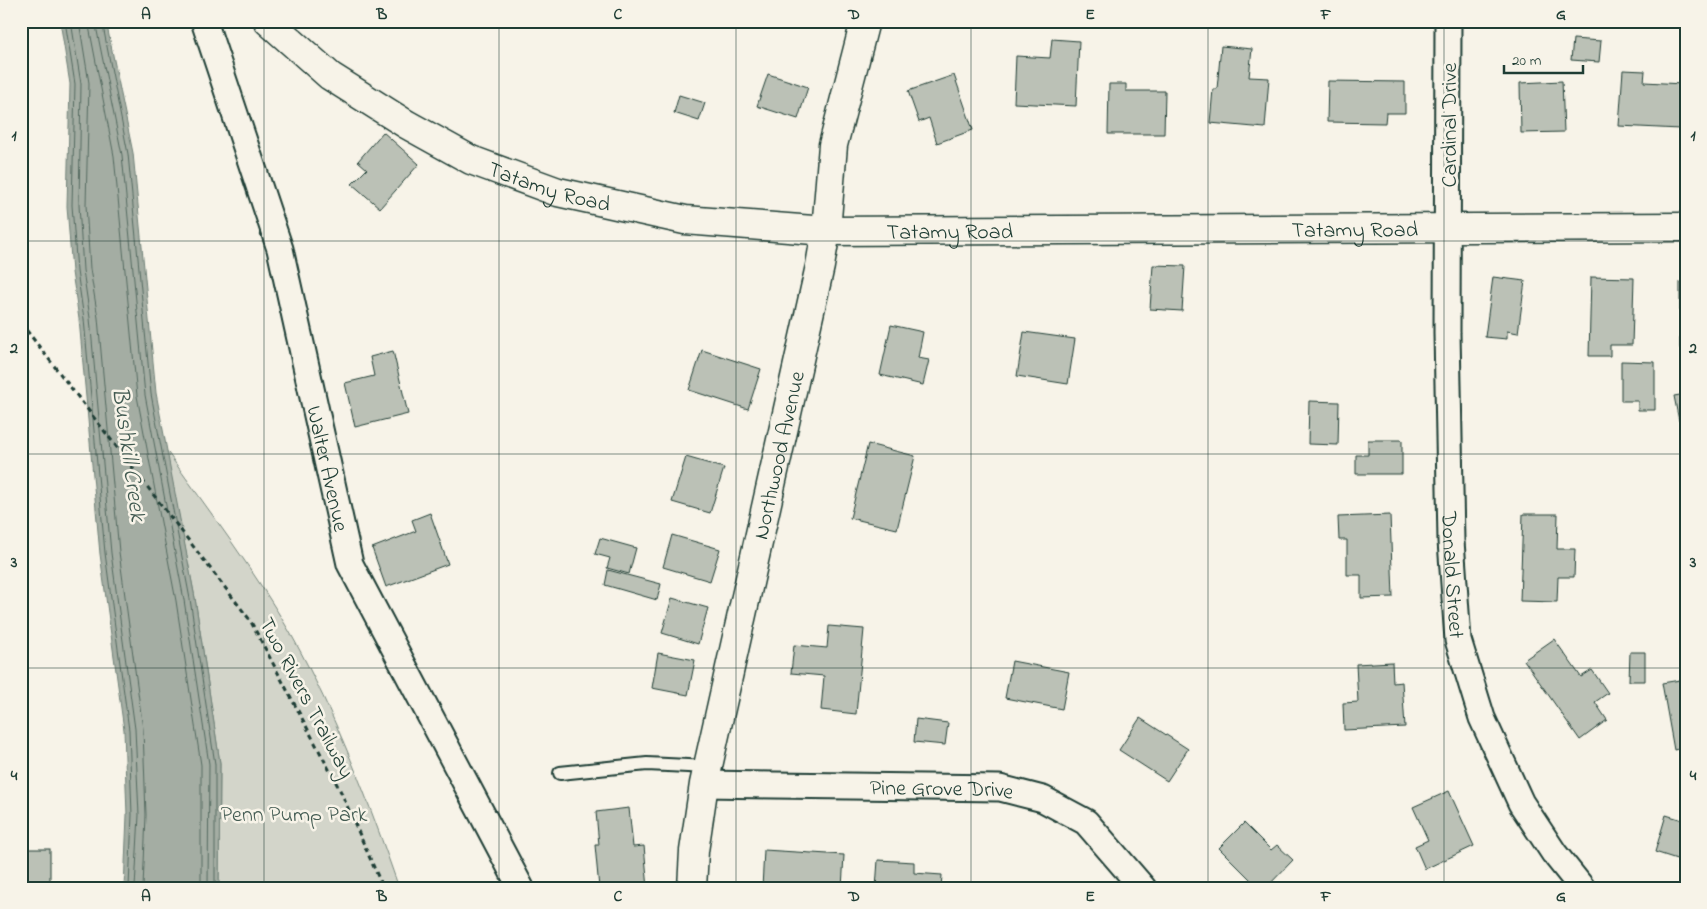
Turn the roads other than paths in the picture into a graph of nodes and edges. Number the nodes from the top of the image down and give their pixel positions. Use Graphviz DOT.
graph roads {
  1 [pos="204,21"];
  2 [pos="268,21"];
  3 [pos="864,21"];
  4 [pos="1448,21"];
  5 [pos="1686,227"];
  6 [pos="1448,228"];
  7 [pos="826,230"];
  8 [pos="560,772"];
  9 [pos="706,776"];
  10 [pos="521,888"];
  11 [pos="692,888"];
  12 [pos="1143,888"];
  13 [pos="1582,888"];
  1 -- 10 [label="street, Walter Avenue"];
  2 -- 7 [label="main road, Tatamy Road"];
  3 -- 7 [label="main road, Northwood Avenue"];
  4 -- 6 [label="street, Cardinal Drive"];
  5 -- 6 [label="main road, Tatamy Road"];
  6 -- 7 [label="main road, Tatamy Road"];
  6 -- 13 [label="street, Donald Street"];
  7 -- 9 [label="main road, Northwood Avenue"];
  8 -- 9 [label="lane"];
  9 -- 11 [label="main road, Northwood Avenue"];
  9 -- 12 [label="street, Pine Grove Drive"];
}
